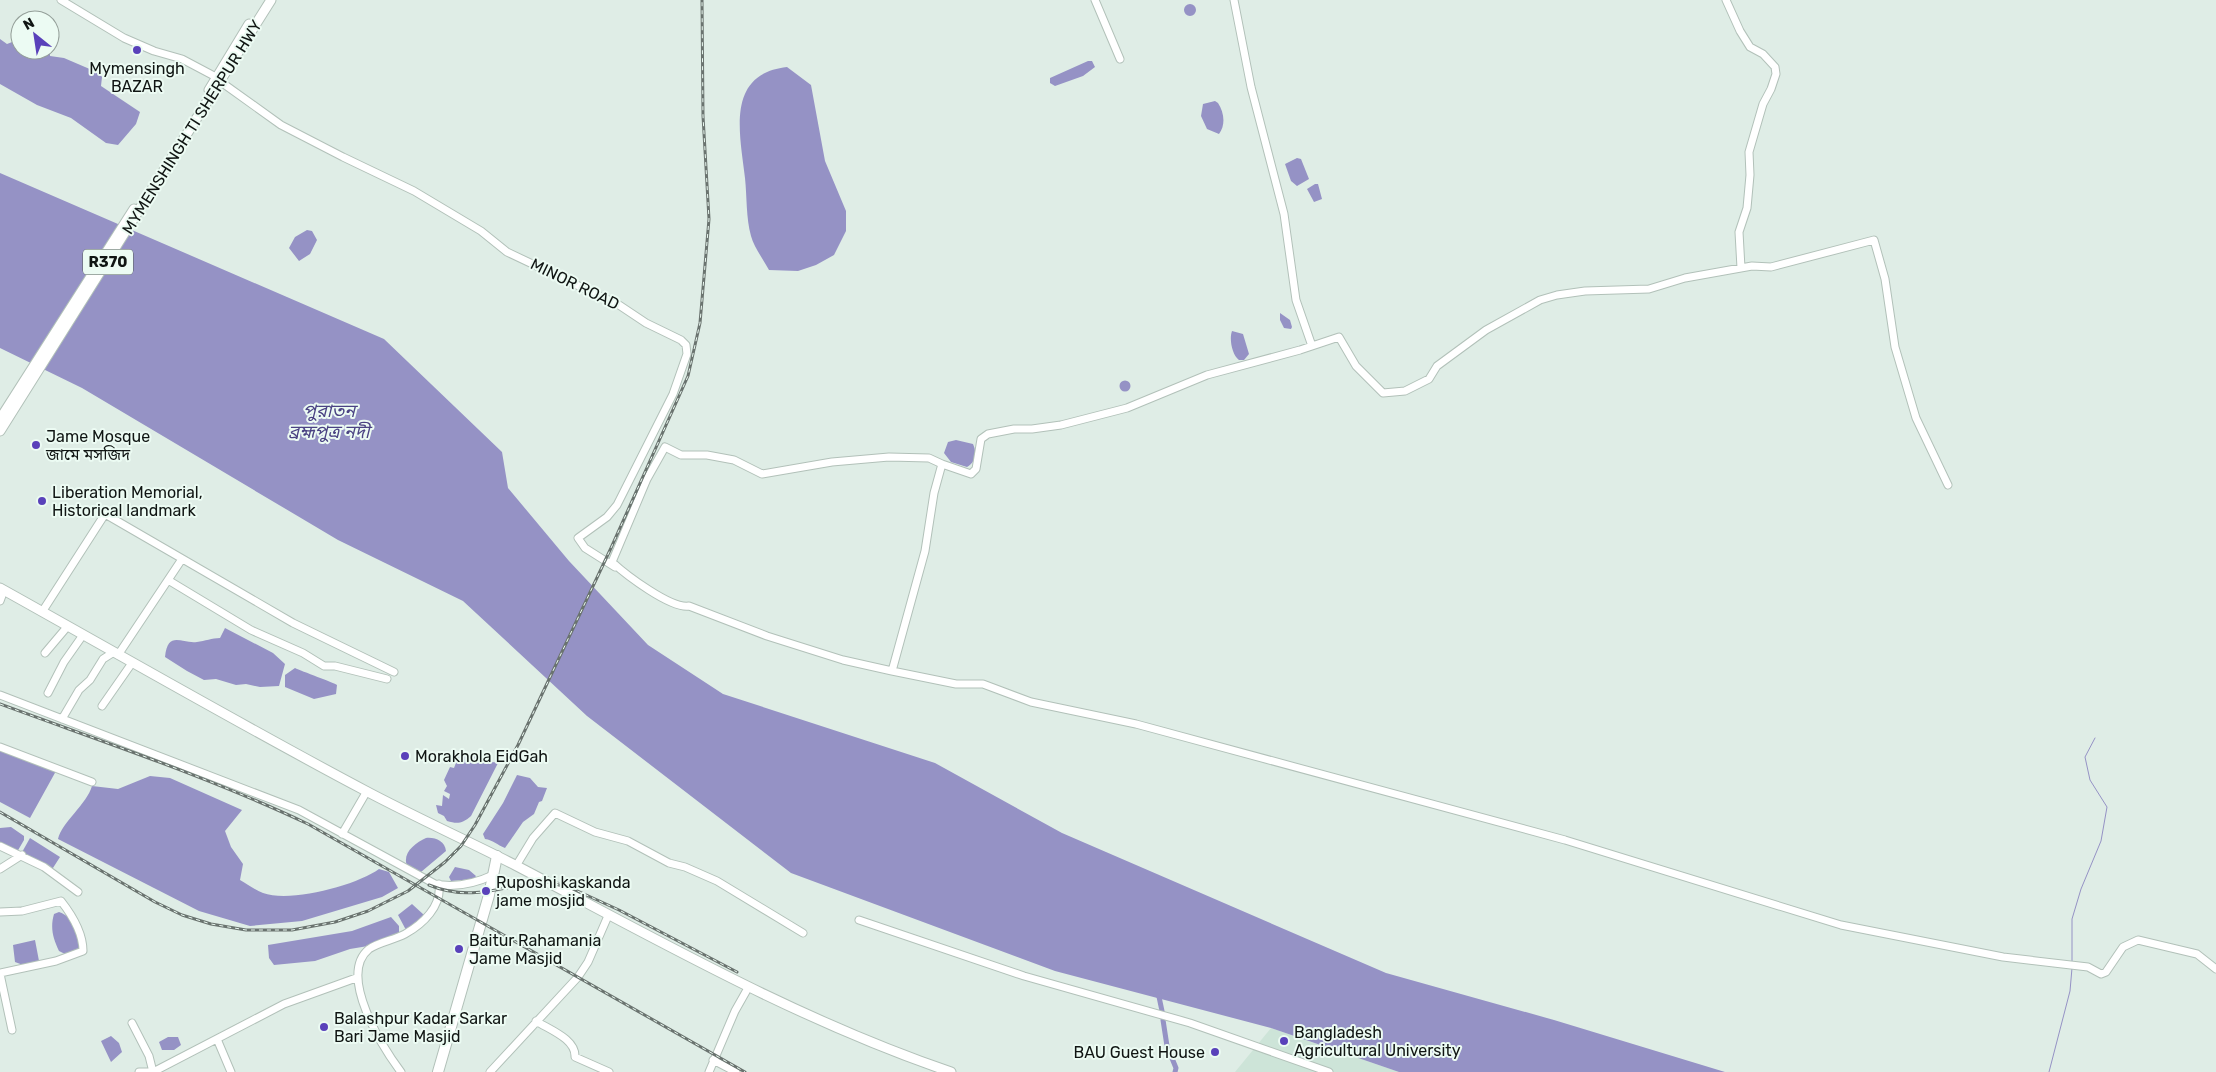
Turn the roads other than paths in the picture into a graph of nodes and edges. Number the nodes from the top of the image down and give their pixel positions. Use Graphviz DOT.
graph roads {
  1 [pos="61,0"];
  2 [pos="265,0"];
  3 [pos="271,0"];
  4 [pos="1095,0"];
  5 [pos="1234,0"];
  6 [pos="1726,0"];
  7 [pos="1120,59"];
  8 [pos="219,79"];
  9 [pos="212,90"];
  10 [pos="1741,268"];
  11 [pos="1312,346"];
  12 [pos="0,419"];
  13 [pos="0,431"];
  14 [pos="942,464"];
  15 [pos="1948,485"];
  16 [pos="182,559"];
  17 [pos="622,571"];
  18 [pos="168,580"];
  19 [pos="2,589"];
  20 [pos="0,601"];
  21 [pos="42,612"];
  22 [pos="67,627"];
  23 [pos="83,636"];
  24 [pos="46,653"];
  25 [pos="116,654"];
  26 [pos="132,663"];
  27 [pos="892,671"];
  28 [pos="394,672"];
  29 [pos="387,679"];
  30 [pos="48,693"];
  31 [pos="0,695"];
  32 [pos="102,706"];
  33 [pos="62,719"];
  34 [pos="0,747"];
  35 [pos="92,782"];
  36 [pos="368,791"];
  37 [pos="342,834"];
  38 [pos="0,846"];
  39 [pos="22,855"];
  40 [pos="496,856"];
  41 [pos="516,866"];
  42 [pos="0,869"];
  43 [pos="493,876"];
  44 [pos="439,884"];
  45 [pos="78,892"];
  46 [pos="0,912"];
  47 [pos="608,916"];
  48 [pos="859,920"];
  49 [pos="803,932"];
  50 [pos="2216,969"];
  51 [pos="0,973"];
  52 [pos="356,978"];
  53 [pos="748,988"];
  54 [pos="536,1022"];
  55 [pos="132,1023"];
  56 [pos="12,1030"];
  57 [pos="217,1039"];
  58 [pos="713,1060"];
  59 [pos="139,1072"];
  60 [pos="152,1072"];
  61 [pos="231,1072"];
  62 [pos="401,1072"];
  63 [pos="438,1072"];
  64 [pos="490,1072"];
  65 [pos="609,1072"];
  66 [pos="710,1072"];
  67 [pos="736,1072"];
  68 [pos="951,1072"];
  69 [pos="1329,1072"];
  1 -- 8 [label="street"];
  2 -- 8 [label="main road, MYMENSHINGH TI SHERPUR HWY / R370"];
  3 -- 8 [label="main road, MYMENSHINGH TI SHERPUR HWY / R370"];
  4 -- 7 [label="street"];
  5 -- 11 [label="street"];
  6 -- 10 [label="street"];
  8 -- 9 [label="main road, MYMENSHINGH TI SHERPUR HWY / R370"];
  8 -- 17 [label="street, MINOR ROAD"];
  9 -- 12 [label="main road, MYMENSHINGH TI SHERPUR HWY"];
  9 -- 13 [label="main road, MYMENSHINGH TI SHERPUR HWY / R370"];
  10 -- 11 [label="street"];
  10 -- 15 [label="street"];
  11 -- 14 [label="street"];
  14 -- 17 [label="street"];
  14 -- 27 [label="street"];
  16 -- 18 [label="street"];
  16 -- 21 [label="street"];
  16 -- 28 [label="street"];
  17 -- 27 [label="street"];
  18 -- 25 [label="street"];
  18 -- 29 [label="street"];
  19 -- 20 [label="street"];
  19 -- 21 [label="main road"];
  21 -- 22 [label="main road"];
  22 -- 23 [label="main road"];
  22 -- 24 [label="street"];
  23 -- 25 [label="main road"];
  23 -- 30 [label="street"];
  25 -- 26 [label="main road"];
  25 -- 33 [label="street"];
  26 -- 32 [label="street"];
  26 -- 36 [label="main road"];
  27 -- 50 [label="street"];
  31 -- 33 [label="street"];
  33 -- 37 [label="street"];
  34 -- 35 [label="street"];
  36 -- 37 [label="street"];
  36 -- 40 [label="main road"];
  37 -- 44 [label="street"];
  38 -- 39 [label="street"];
  39 -- 42 [label="street"];
  39 -- 45 [label="street"];
  40 -- 41 [label="main road"];
  40 -- 43 [label="highway"];
  41 -- 47 [label="main road"];
  41 -- 49 [label="street"];
  43 -- 44 [label="street"];
  43 -- 63 [label="highway"];
  44 -- 52 [label="street"];
  46 -- 51 [label="street"];
  47 -- 53 [label="main road"];
  47 -- 54 [label="street"];
  48 -- 69 [label="street"];
  51 -- 56 [label="street"];
  52 -- 57 [label="street"];
  52 -- 62 [label="street"];
  53 -- 58 [label="street"];
  53 -- 68 [label="main road"];
  54 -- 64 [label="street"];
  54 -- 65 [label="street"];
  55 -- 60 [label="street"];
  57 -- 60 [label="street"];
  57 -- 61 [label="street"];
  58 -- 66 [label="street"];
  58 -- 67 [label="street"];
  59 -- 60 [label="street"];
}
